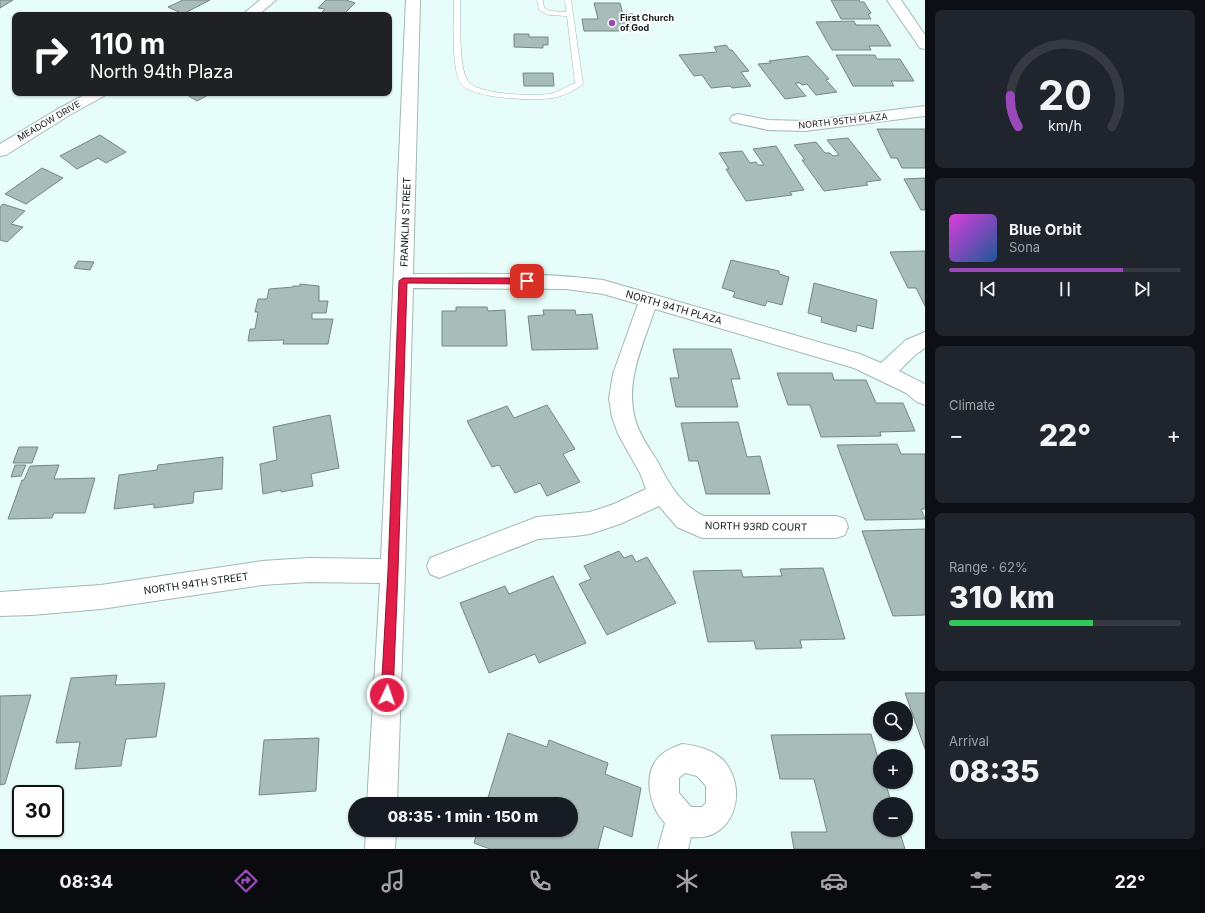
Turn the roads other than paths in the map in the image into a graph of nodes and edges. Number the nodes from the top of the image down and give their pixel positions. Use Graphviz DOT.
graph roads {
  1 [pos="269,0"];
  2 [pos="413,0"];
  3 [pos="457,0"];
  4 [pos="540,0"];
  5 [pos="568,0"];
  6 [pos="894,0"];
  7 [pos="253,12"];
  8 [pos="570,14"];
  9 [pos="925,45"];
  10 [pos="93,96"];
  11 [pos="925,111"];
  12 [pos="738,119"];
  13 [pos="0,151"];
  14 [pos="403,281"];
  15 [pos="649,300"];
  16 [pos="925,340"];
  17 [pos="883,373"];
  18 [pos="925,396"];
  19 [pos="663,492"];
  20 [pos="836,527"];
  21 [pos="440,566"];
  22 [pos="393,571"];
  23 [pos="0,604"];
  24 [pos="382,797"];
  25 [pos="681,818"];
  26 [pos="381,837"];
  27 [pos="380,849"];
  28 [pos="673,849"];
  1 -- 7 [label="street"];
  2 -- 14 [label="street, FRANKLIN STREET"];
  3 -- 8 [label="lane"];
  4 -- 8 [label="lane"];
  5 -- 8 [label="lane"];
  6 -- 9 [label="street"];
  10 -- 13 [label="street, MEADOW DRIVE"];
  11 -- 12 [label="street, NORTH 95TH PLAZA"];
  14 -- 15 [label="street, NORTH 94TH PLAZA"];
  14 -- 22 [label="street, FRANKLIN STREET"];
  15 -- 17 [label="street, NORTH 94TH PLAZA"];
  15 -- 19 [label="street, NORTH 93RD COURT"];
  16 -- 17 [label="street"];
  17 -- 18 [label="street, NORTH 94TH PLAZA"];
  19 -- 20 [label="street, NORTH 93RD COURT"];
  19 -- 21 [label="street"];
  22 -- 23 [label="street, NORTH 94TH STREET"];
  22 -- 24 [label="street, FRANKLIN STREET"];
  25 -- 28 [label="street"];
  26 -- 27 [label="street"];
}
